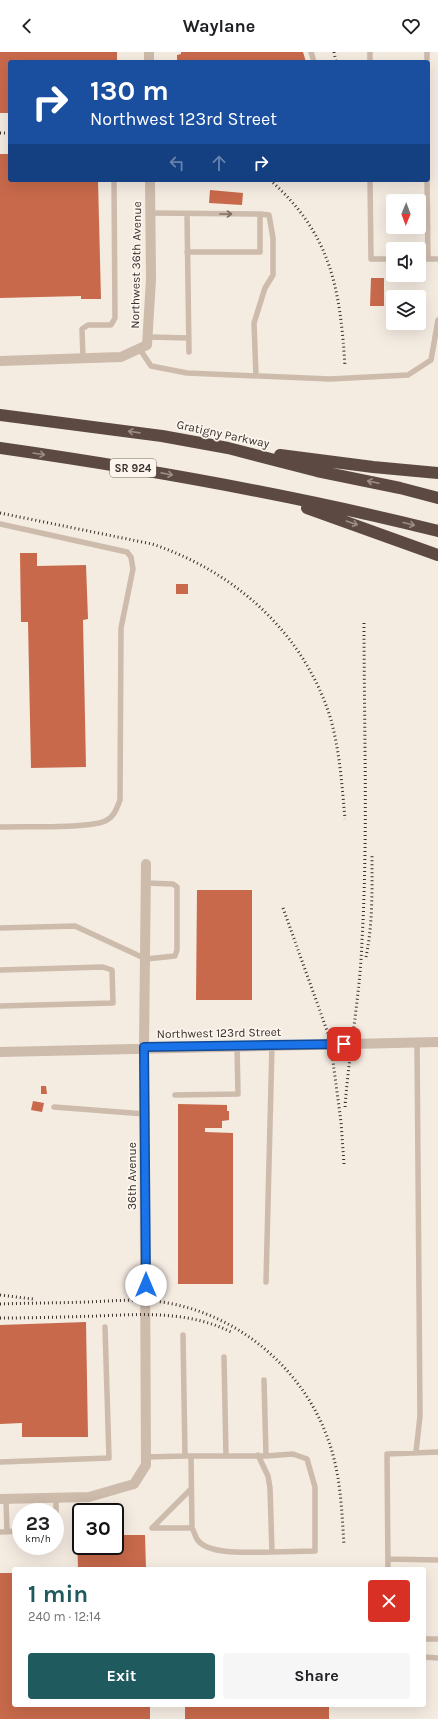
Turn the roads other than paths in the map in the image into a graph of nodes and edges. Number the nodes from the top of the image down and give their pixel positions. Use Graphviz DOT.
graph roads {
  1 [pos="114,182"];
  2 [pos="150,182"];
  3 [pos="370,182"];
  4 [pos="428,182"];
  5 [pos="150,213"];
  6 [pos="187,214"];
  7 [pos="260,214"];
  8 [pos="188,252"];
  9 [pos="386,259"];
  10 [pos="428,259"];
  11 [pos="438,259"];
  12 [pos="438,320"];
  13 [pos="148,337"];
  14 [pos="189,338"];
  15 [pos="139,348"];
  16 [pos="189,352"];
  17 [pos="83,358"];
  18 [pos="0,361"];
  19 [pos="256,376"];
  20 [pos="0,415"];
  21 [pos="0,448"];
  22 [pos="318,465"];
  23 [pos="438,473"];
  24 [pos="438,498"];
  25 [pos="316,507"];
  26 [pos="0,524"];
  27 [pos="438,531"];
  28 [pos="438,555"];
  29 [pos="0,827"];
  30 [pos="146,864"];
  31 [pos="146,882"];
  32 [pos="0,928"];
  33 [pos="146,959"];
  34 [pos="0,970"];
  35 [pos="0,1006"];
  36 [pos="417,1042"];
  37 [pos="438,1042"];
  38 [pos="272,1045"];
  39 [pos="237,1046"];
  40 [pos="144,1047"];
  41 [pos="0,1052"];
  42 [pos="175,1095"];
  43 [pos="54,1107"];
  44 [pos="145,1114"];
  45 [pos="266,1282"];
  46 [pos="105,1327"];
  47 [pos="183,1335"];
  48 [pos="224,1357"];
  49 [pos="264,1380"];
  50 [pos="416,1452"];
  51 [pos="438,1452"];
  52 [pos="185,1456"];
  53 [pos="191,1456"];
  54 [pos="226,1456"];
  55 [pos="258,1456"];
  56 [pos="266,1456"];
  57 [pos="146,1457"];
  58 [pos="0,1462"];
  59 [pos="191,1489"];
  60 [pos="56,1498"];
  61 [pos="3,1499"];
  62 [pos="56,1503"];
  63 [pos="192,1528"];
  64 [pos="0,1532"];
  65 [pos="7,1532"];
  66 [pos="12,1532"];
  67 [pos="272,1552"];
  68 [pos="388,1559"];
  69 [pos="438,1560"];
  70 [pos="388,1567"];
  71 [pos="426,1639"];
  72 [pos="438,1639"];
  73 [pos="426,1658"];
  74 [pos="438,1658"];
  1 -- 17 [label="lane"];
  2 -- 5 [label="street, Northwest 36th Avenue"];
  3 -- 9 [label="lane"];
  4 -- 10 [label="lane"];
  5 -- 6 [label="lane"];
  5 -- 13 [label="street, Northwest 36th Avenue"];
  6 -- 7 [label="lane, one-way"];
  6 -- 8 [label="lane"];
  7 -- 8 [label="lane"];
  7 -- 19 [label="lane"];
  8 -- 14 [label="lane"];
  10 -- 11 [label="lane"];
  12 -- 19 [label="lane"];
  13 -- 14 [label="lane"];
  13 -- 15 [label="street, Northwest 36th Avenue"];
  14 -- 16 [label="lane"];
  15 -- 17 [label="street, Northwest 36th Avenue"];
  15 -- 19 [label="lane"];
  17 -- 18 [label="street"];
  22 -- 20 [label="highway, Gratigny Parkway, one-way"];
  21 -- 25 [label="highway, SR 924, one-way"];
  22 -- 23 [label="highway"];
  24 -- 22 [label="highway, Gratigny Parkway, one-way"];
  25 -- 27 [label="highway, one-way"];
  25 -- 28 [label="highway, one-way"];
  26 -- 29 [label="lane"];
  30 -- 31 [label="street, 36th Avenue"];
  31 -- 33 [label="street, 36th Avenue"];
  31 -- 33 [label="lane"];
  32 -- 33 [label="lane"];
  33 -- 40 [label="street, 36th Avenue"];
  34 -- 35 [label="lane"];
  36 -- 37 [label="street, Northwest 123rd Street"];
  36 -- 38 [label="street, Northwest 123rd Street"];
  36 -- 50 [label="lane"];
  38 -- 39 [label="street, Northwest 123rd Street"];
  38 -- 45 [label="lane"];
  39 -- 40 [label="street, Northwest 123rd Street"];
  39 -- 42 [label="lane"];
  40 -- 41 [label="street, Northwest 123rd Street"];
  40 -- 44 [label="street, 36th Avenue"];
  43 -- 44 [label="lane"];
  44 -- 57 [label="street, 36th Avenue"];
  46 -- 58 [label="lane"];
  47 -- 52 [label="lane"];
  48 -- 54 [label="lane"];
  49 -- 56 [label="lane"];
  50 -- 51 [label="lane"];
  50 -- 68 [label="lane"];
  52 -- 53 [label="lane"];
  52 -- 57 [label="lane"];
  53 -- 54 [label="lane"];
  53 -- 59 [label="lane"];
  54 -- 55 [label="lane"];
  55 -- 56 [label="lane"];
  55 -- 67 [label="lane"];
  56 -- 67 [label="lane"];
  57 -- 60 [label="street, 36th Avenue"];
  59 -- 63 [label="lane"];
  59 -- 63 [label="lane"];
  60 -- 61 [label="street"];
  60 -- 62 [label="lane"];
  61 -- 65 [label="lane"];
  63 -- 67 [label="lane"];
  64 -- 65 [label="lane"];
  65 -- 66 [label="lane"];
  68 -- 69 [label="lane"];
  68 -- 70 [label="lane"];
  71 -- 72 [label="lane"];
  73 -- 74 [label="lane"];
}
